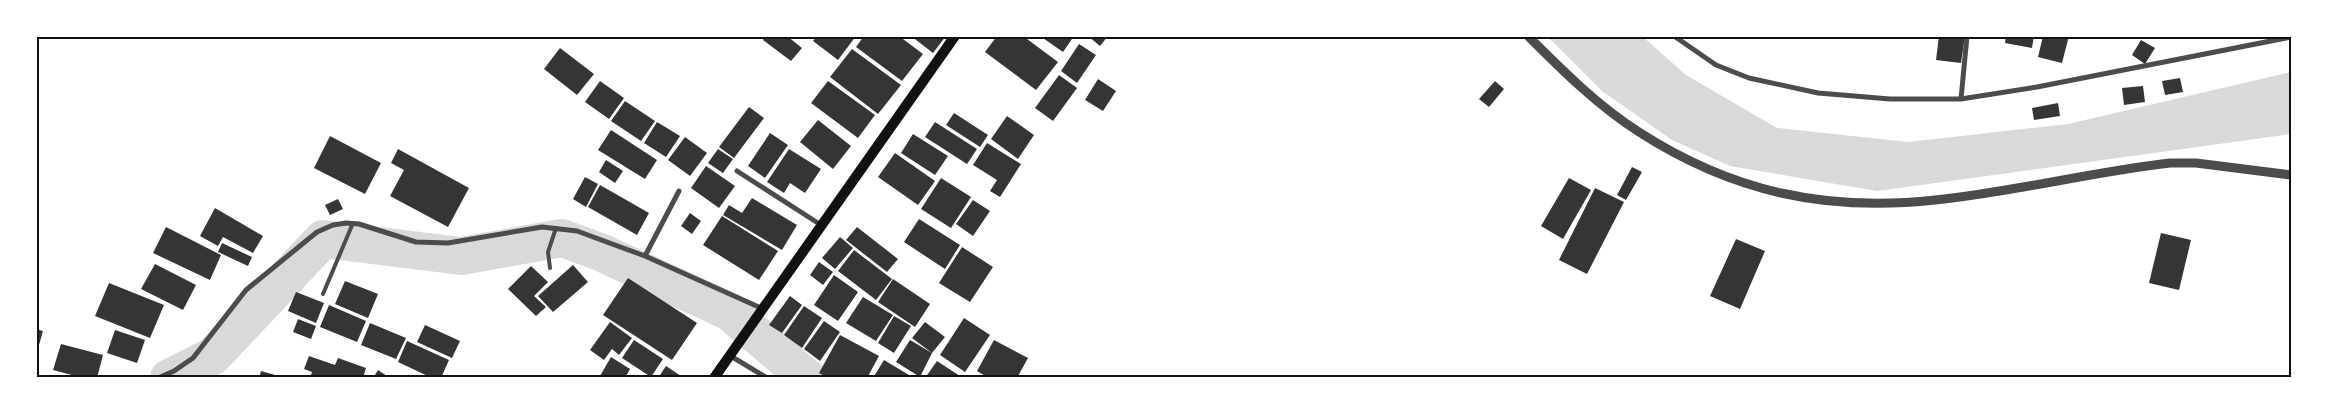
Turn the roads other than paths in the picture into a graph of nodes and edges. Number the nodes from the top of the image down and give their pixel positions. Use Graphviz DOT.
graph roads {
  1 [pos="955,36"];
  2 [pos="1528,36"];
  3 [pos="1674,36"];
  4 [pos="1967,36"];
  5 [pos="2291,37"];
  6 [pos="1961,98"];
  7 [pos="737,171"];
  8 [pos="2291,175"];
  9 [pos="679,191"];
  10 [pos="353,224"];
  11 [pos="822,225"];
  12 [pos="556,228"];
  13 [pos="645,256"];
  14 [pos="550,268"];
  15 [pos="324,294"];
  16 [pos="761,308"];
  17 [pos="729,355"];
  18 [pos="158,378"];
  19 [pos="714,378"];
  20 [pos="767,378"];
  1 -- 11 [label="main road"];
  2 -- 8 [label="street"];
  3 -- 6 [label="street"];
  4 -- 6 [label="street"];
  5 -- 6 [label="street"];
  7 -- 11 [label="street"];
  9 -- 13 [label="street"];
  10 -- 12 [label="street"];
  10 -- 15 [label="lane"];
  10 -- 18 [label="street"];
  11 -- 16 [label="main road"];
  12 -- 13 [label="street"];
  12 -- 14 [label="lane"];
  13 -- 16 [label="street"];
  16 -- 17 [label="main road"];
  17 -- 19 [label="main road"];
  17 -- 20 [label="street"];
}
